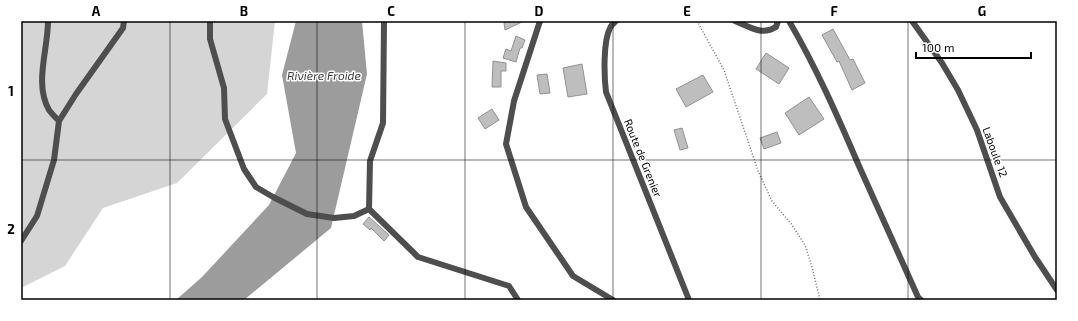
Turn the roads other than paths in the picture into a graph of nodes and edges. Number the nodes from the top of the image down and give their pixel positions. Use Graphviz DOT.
graph roads {
  1 [pos="48,21"];
  2 [pos="124,21"];
  3 [pos="210,21"];
  4 [pos="384,21"];
  5 [pos="540,21"];
  6 [pos="616,21"];
  7 [pos="735,21"];
  8 [pos="778,21"];
  9 [pos="789,21"];
  10 [pos="912,21"];
  11 [pos="59,121"];
  12 [pos="369,209"];
  13 [pos="21,241"];
  14 [pos="1057,290"];
  15 [pos="518,300"];
  16 [pos="613,300"];
  17 [pos="689,300"];
  18 [pos="921,300"];
  1 -- 11 [label="street"];
  2 -- 11 [label="street"];
  3 -- 12 [label="street"];
  4 -- 12 [label="street"];
  5 -- 16 [label="street"];
  6 -- 17 [label="street, Route de Grenier"];
  7 -- 8 [label="street"];
  9 -- 18 [label="street"];
  10 -- 14 [label="street, Laboule 12"];
  11 -- 13 [label="street"];
  12 -- 15 [label="street"];
}
